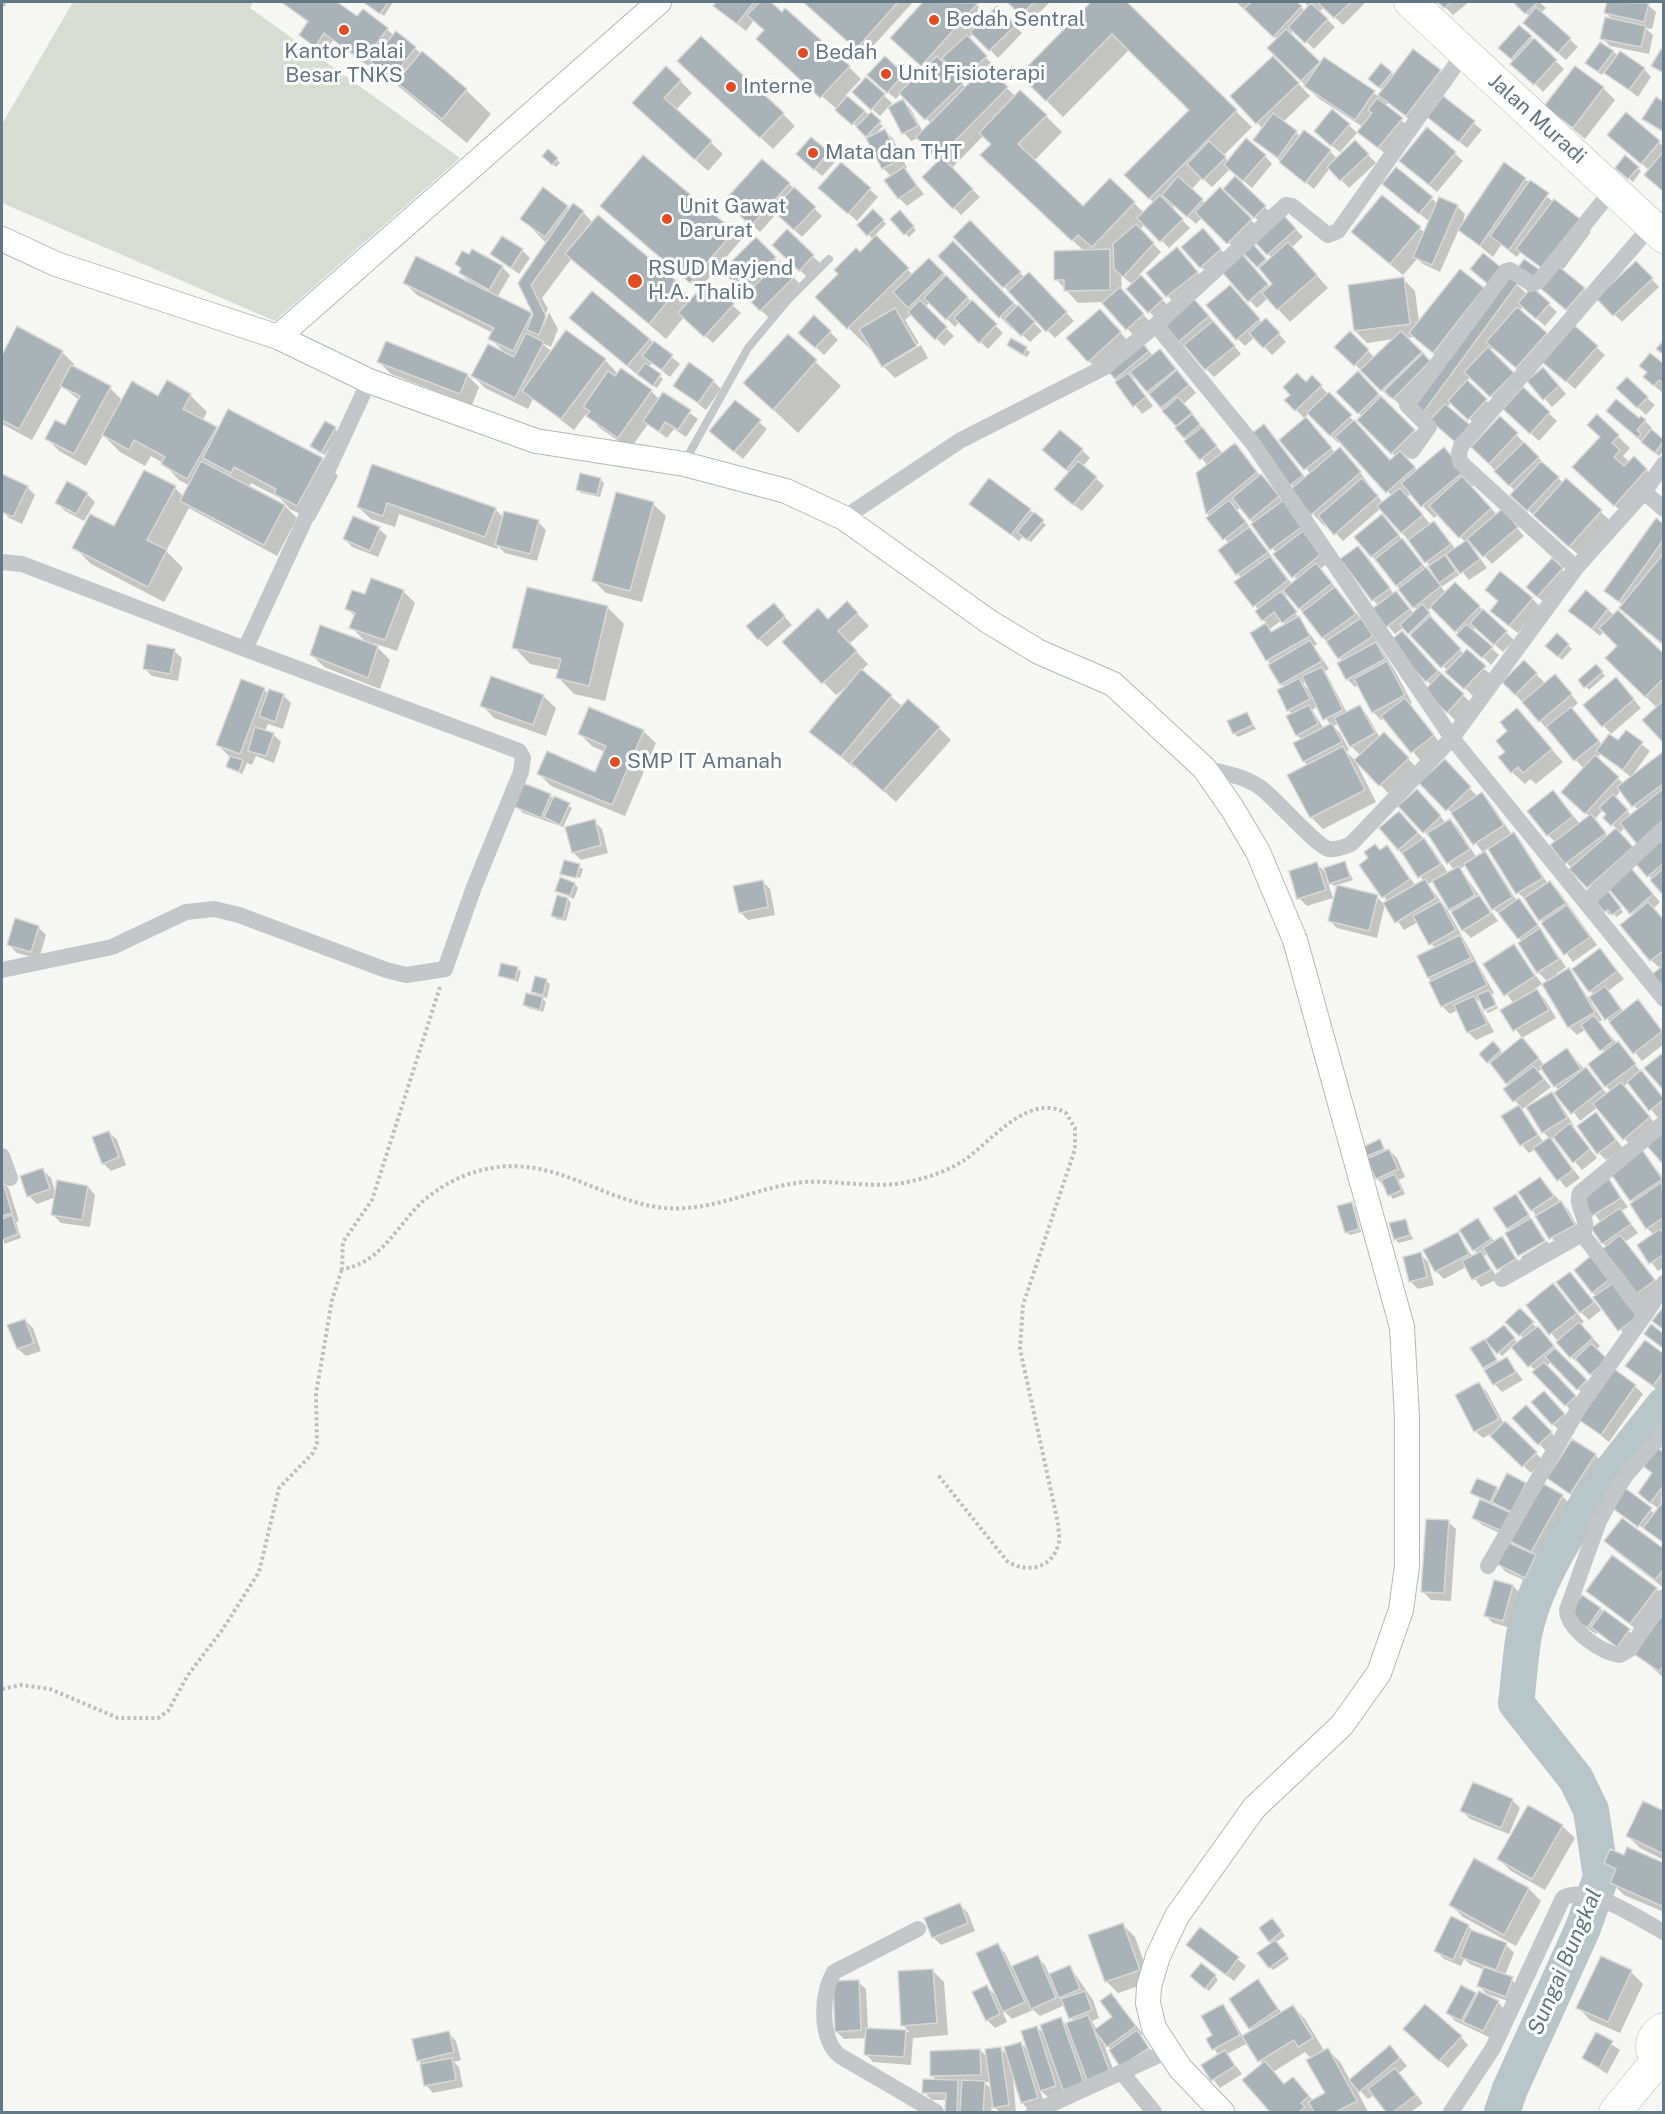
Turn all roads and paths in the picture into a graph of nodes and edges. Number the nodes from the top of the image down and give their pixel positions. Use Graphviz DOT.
graph roads {
  1 [pos="1410,2"];
  2 [pos="653,3"];
  3 [pos="1464,53"];
  4 [pos="1613,189"];
  5 [pos="1658,231"];
  6 [pos="2,238"];
  7 [pos="829,259"];
  8 [pos="1156,326"];
  9 [pos="278,337"];
  10 [pos="369,381"];
  11 [pos="1412,451"];
  12 [pos="684,464"];
  13 [pos="1664,464"];
  14 [pos="1644,492"];
  15 [pos="1664,509"];
  16 [pos="844,518"];
  17 [pos="2,562"];
  18 [pos="1576,568"];
  19 [pos="245,650"];
  20 [pos="1452,738"];
  21 [pos="1204,768"];
  22 [pos="1664,828"];
  23 [pos="1586,902"];
  24 [pos="445,969"];
  25 [pos="2,970"];
  26 [pos="1664,999"];
  27 [pos="1664,1123"];
  28 [pos="2,1156"];
  29 [pos="10,1178"];
  30 [pos="1582,1234"];
  31 [pos="342,1269"];
  32 [pos="1502,1279"];
  33 [pos="1664,1283"];
  34 [pos="1646,1315"];
  35 [pos="1664,1432"];
  36 [pos="938,1475"];
  37 [pos="1488,1566"];
  38 [pos="1664,1597"];
  39 [pos="2,1689"];
  40 [pos="918,1929"];
  41 [pos="1664,1932"];
  42 [pos="1661,2041"];
  43 [pos="1168,2051"];
  44 [pos="1123,2074"];
  45 [pos="936,2112"];
  46 [pos="1034,2112"];
  47 [pos="1154,2112"];
  48 [pos="1222,2112"];
  49 [pos="1451,2112"];
  50 [pos="1615,2112"];
  1 -- 3 [label="highway, Jalan Muradi"];
  2 -- 9 [label="main road"];
  3 -- 4 [label="highway, Jalan Muradi"];
  3 -- 8 [label="street"];
  4 -- 5 [label="highway, Jalan Muradi"];
  4 -- 11 [label="street"];
  5 -- 18 [label="street"];
  6 -- 9 [label="main road"];
  7 -- 12 [label="lane"];
  8 -- 16 [label="street"];
  8 -- 20 [label="street"];
  9 -- 10 [label="main road"];
  10 -- 12 [label="main road"];
  10 -- 19 [label="street"];
  12 -- 16 [label="main road"];
  13 -- 14 [label="street"];
  14 -- 15 [label="street"];
  14 -- 18 [label="street"];
  16 -- 21 [label="main road"];
  17 -- 19 [label="street"];
  18 -- 20 [label="street"];
  19 -- 24 [label="street"];
  20 -- 21 [label="street"];
  20 -- 23 [label="street"];
  21 -- 43 [label="main road"];
  22 -- 23 [label="street"];
  23 -- 26 [label="street"];
  24 -- 25 [label="street"];
  24 -- 31 [label="path"];
  27 -- 30 [label="street"];
  28 -- 29 [label="street"];
  30 -- 32 [label="street"];
  30 -- 34 [label="street"];
  31 -- 36 [label="path"];
  31 -- 39 [label="path"];
  33 -- 34 [label="street"];
  34 -- 37 [label="street"];
  35 -- 38 [label="street"];
  40 -- 45 [label="street"];
  41 -- 49 [label="street"];
  42 -- 50 [label="highway"];
  43 -- 44 [label="street"];
  43 -- 48 [label="main road"];
  44 -- 46 [label="street"];
  44 -- 47 [label="street"];
}
